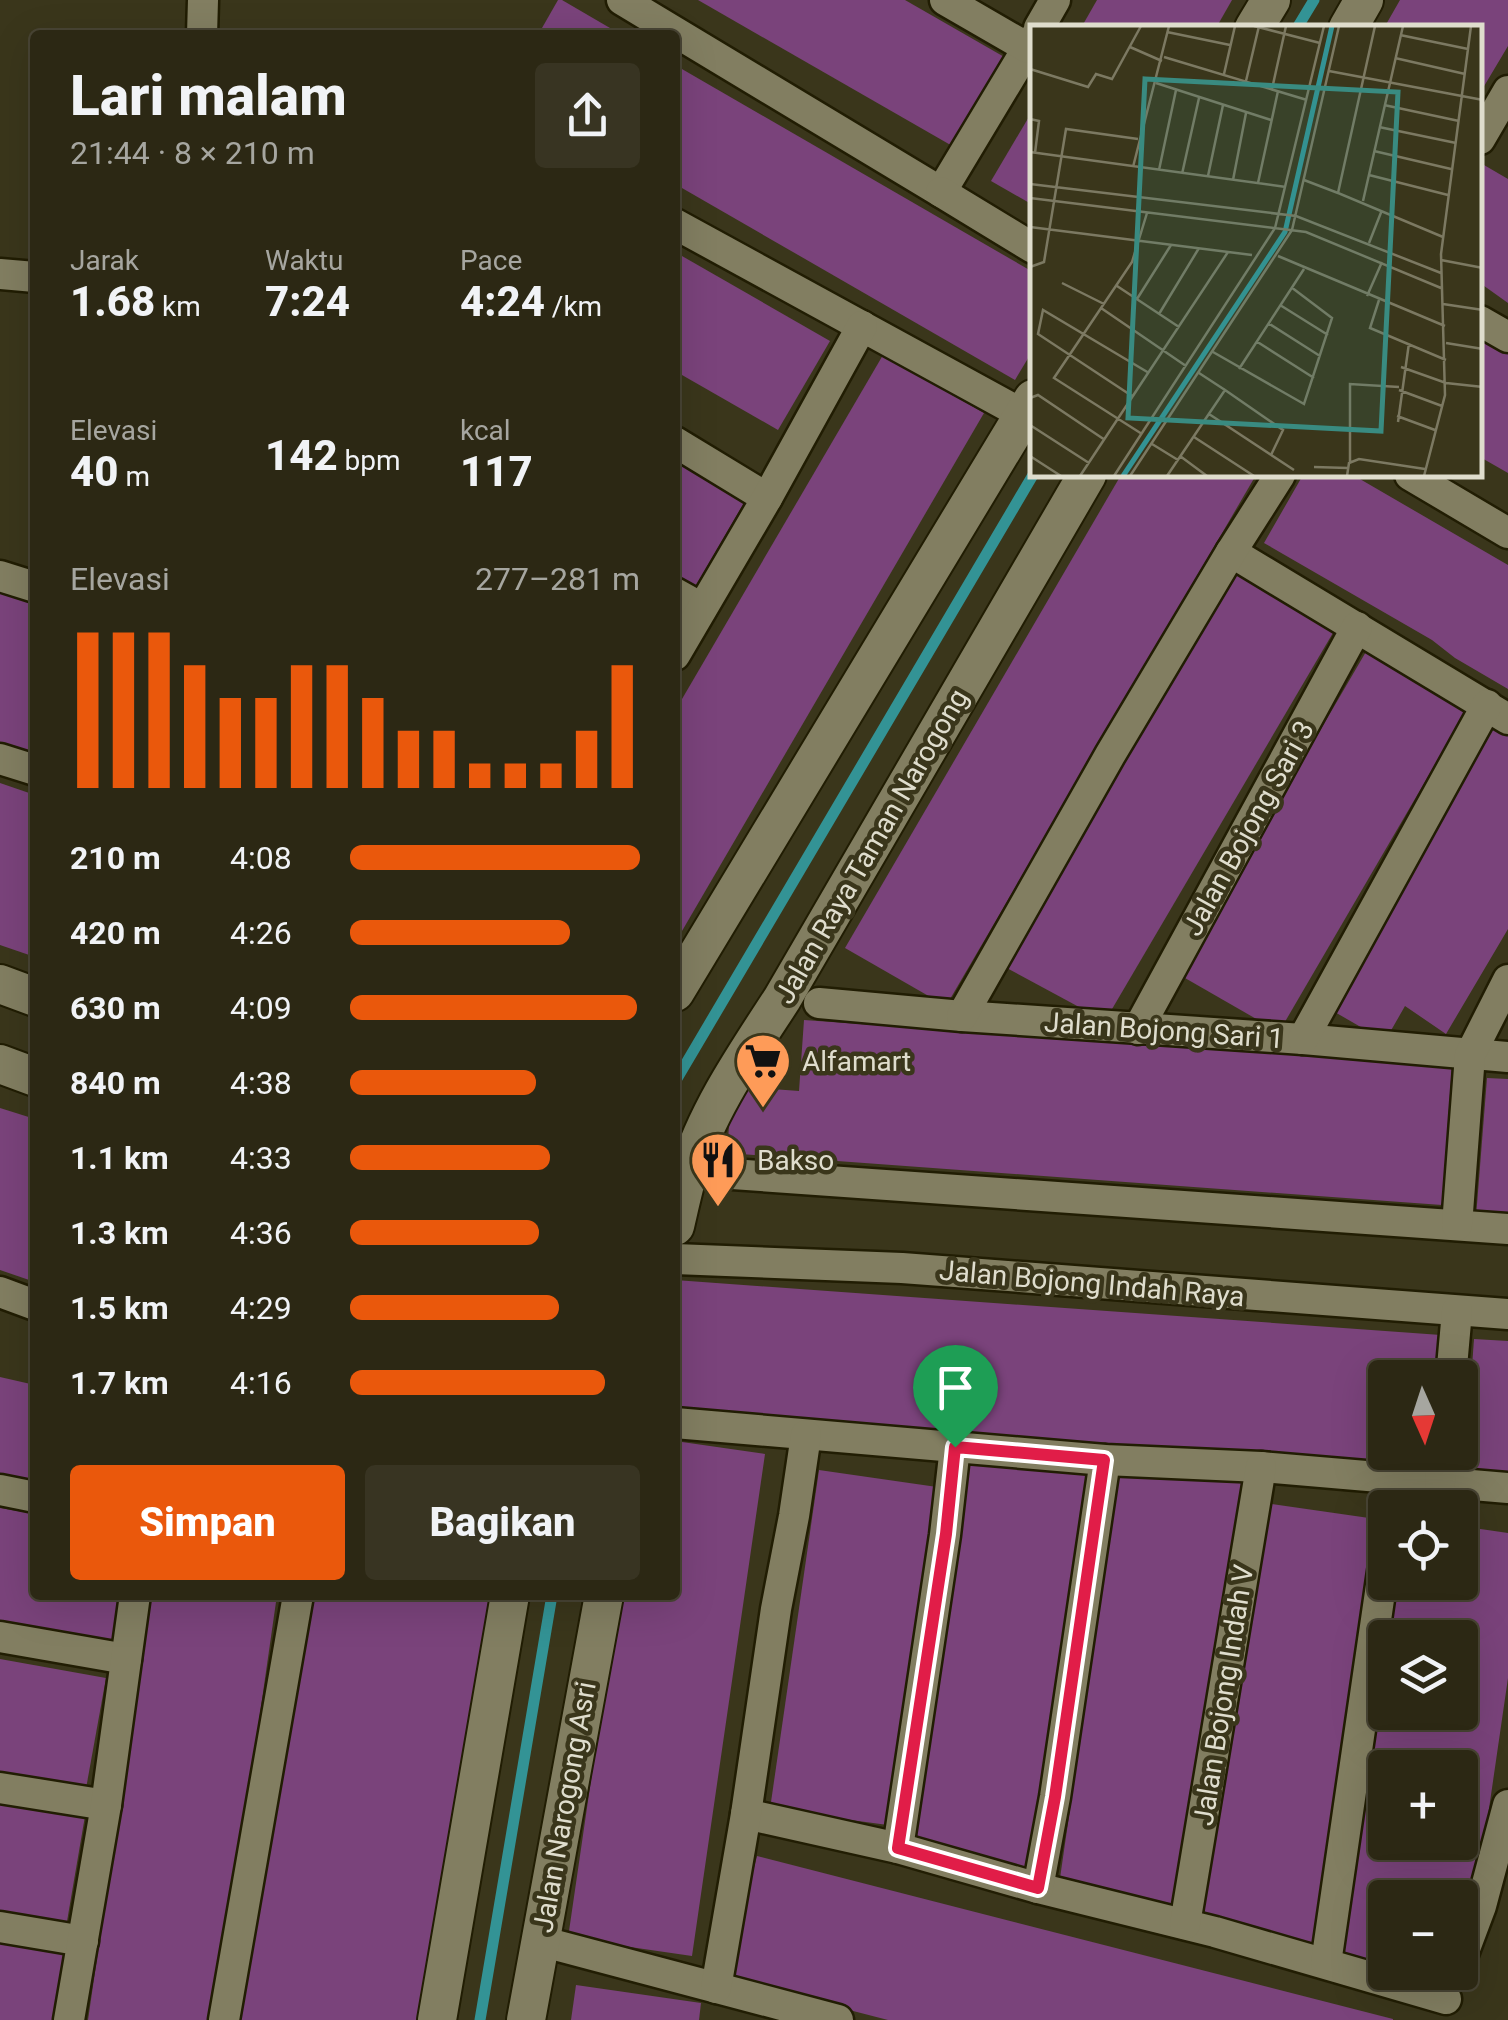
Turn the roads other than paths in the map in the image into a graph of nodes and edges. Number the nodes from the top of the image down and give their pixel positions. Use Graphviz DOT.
graph roads {
  1 [pos="203,0"];
  2 [pos="622,0"];
  3 [pos="945,0"];
  4 [pos="1055,0"];
  5 [pos="1271,0"];
  6 [pos="1364,0"];
  7 [pos="1041,25"];
  8 [pos="1256,25"];
  9 [pos="1350,25"];
  10 [pos="202,30"];
  11 [pos="672,30"];
  12 [pos="680,35"];
  13 [pos="1030,37"];
  14 [pos="1030,43"];
  15 [pos="1508,92"];
  16 [pos="1492,138"];
  17 [pos="941,192"];
  18 [pos="680,227"];
  19 [pos="1030,246"];
  20 [pos="0,274"];
  21 [pos="30,276"];
  22 [pos="1483,323"];
  23 [pos="862,326"];
  24 [pos="1508,338"];
  25 [pos="1028,407"];
  26 [pos="680,445"];
  27 [pos="1085,478"];
  28 [pos="1278,478"];
  29 [pos="1415,478"];
  30 [pos="767,498"];
  31 [pos="1508,532"];
  32 [pos="1231,552"];
  33 [pos="0,576"];
  34 [pos="30,585"];
  35 [pos="680,595"];
  36 [pos="702,608"];
  37 [pos="1357,627"];
  38 [pos="680,646"];
  39 [pos="1498,712"];
  40 [pos="0,759"];
  41 [pos="30,768"];
  42 [pos="1508,980"];
  43 [pos="0,984"];
  44 [pos="680,984"];
  45 [pos="30,995"];
  46 [pos="819,1003"];
  47 [pos="962,1016"];
  48 [pos="1138,1028"];
  49 [pos="1304,1039"];
  50 [pos="1470,1055"];
  51 [pos="1508,1057"];
  52 [pos="0,1064"];
  53 [pos="30,1075"];
  54 [pos="682,1170"];
  55 [pos="1457,1225"];
  56 [pos="1508,1229"];
  57 [pos="680,1259"];
  58 [pos="0,1292"];
  59 [pos="30,1303"];
  60 [pos="1458,1311"];
  61 [pos="1508,1314"];
  62 [pos="1452,1360"];
  63 [pos="680,1424"];
  64 [pos="806,1435"];
  65 [pos="955,1447"];
  66 [pos="1104,1460"];
  67 [pos="1261,1467"];
  68 [pos="1436,1470"];
  69 [pos="1451,1470"];
  70 [pos="1508,1488"];
  71 [pos="0,1490"];
  72 [pos="1374,1490"];
  73 [pos="1401,1490"];
  74 [pos="30,1496"];
  75 [pos="134,1600"];
  76 [pos="297,1600"];
  77 [pos="509,1600"];
  78 [pos="603,1600"];
  79 [pos="1379,1600"];
  80 [pos="0,1636"];
  81 [pos="126,1659"];
  82 [pos="0,1788"];
  83 [pos="1508,1804"];
  84 [pos="106,1805"];
  85 [pos="746,1814"];
  86 [pos="898,1848"];
  87 [pos="1038,1888"];
  88 [pos="1478,1914"];
  89 [pos="1185,1924"];
  90 [pos="0,1927"];
  91 [pos="83,1941"];
  92 [pos="540,1941"];
  93 [pos="1326,1963"];
  94 [pos="716,1988"];
  95 [pos="1447,1997"];
  96 [pos="753,2009"];
  97 [pos="69,2020"];
  98 [pos="224,2020"];
  99 [pos="436,2020"];
  100 [pos="526,2020"];
  101 [pos="838,2020"];
  1 -- 10 [label="street"];
  2 -- 11 [label="street"];
  3 -- 13 [label="street"];
  4 -- 7 [label="street"];
  5 -- 8 [label="street"];
  6 -- 9 [label="street"];
  12 -- 17 [label="street"];
  14 -- 17 [label="street"];
  15 -- 16 [label="street"];
  17 -- 19 [label="street"];
  18 -- 23 [label="street"];
  20 -- 21 [label="street"];
  22 -- 24 [label="street"];
  23 -- 25 [label="street"];
  23 -- 30 [label="street"];
  25 -- 44 [label="street"];
  26 -- 30 [label="street"];
  27 -- 54 [label="street, Jalan Raya Taman Narogong"];
  28 -- 32 [label="street"];
  29 -- 31 [label="street"];
  30 -- 36 [label="street"];
  32 -- 37 [label="street"];
  32 -- 47 [label="street"];
  33 -- 34 [label="street"];
  35 -- 36 [label="street"];
  36 -- 38 [label="street"];
  37 -- 39 [label="street"];
  37 -- 48 [label="street, Jalan Bojong Sari 3"];
  39 -- 49 [label="street"];
  40 -- 41 [label="street"];
  42 -- 50 [label="street"];
  43 -- 45 [label="street"];
  46 -- 47 [label="street, Jalan Bojong Sari 1"];
  47 -- 48 [label="street, Jalan Bojong Sari 1"];
  48 -- 49 [label="street, Jalan Bojong Sari 1"];
  49 -- 50 [label="street, Jalan Bojong Sari 1"];
  50 -- 51 [label="street, Jalan Bojong Sari 1"];
  50 -- 55 [label="street"];
  52 -- 53 [label="street"];
  54 -- 55 [label="street"];
  55 -- 56 [label="street"];
  57 -- 60 [label="street, Jalan Bojong Indah Raya"];
  58 -- 59 [label="street"];
  60 -- 61 [label="street, Jalan Bojong Indah Raya"];
  60 -- 62 [label="street"];
  63 -- 64 [label="street"];
  64 -- 65 [label="street"];
  64 -- 85 [label="street"];
  65 -- 66 [label="street"];
  65 -- 86 [label="street"];
  66 -- 67 [label="street"];
  66 -- 87 [label="street"];
  67 -- 72 [label="street"];
  67 -- 89 [label="street, Jalan Bojong Indah V"];
  68 -- 73 [label="street"];
  69 -- 70 [label="street"];
  71 -- 74 [label="street"];
  75 -- 81 [label="street"];
  76 -- 98 [label="street"];
  77 -- 99 [label="street"];
  78 -- 92 [label="street, Jalan Narogong Asri"];
  79 -- 93 [label="street"];
  80 -- 81 [label="street"];
  81 -- 84 [label="street"];
  82 -- 84 [label="street"];
  83 -- 88 [label="street"];
  84 -- 91 [label="street"];
  85 -- 86 [label="street"];
  85 -- 94 [label="street"];
  86 -- 87 [label="street"];
  87 -- 89 [label="street"];
  89 -- 93 [label="street"];
  90 -- 91 [label="street"];
  91 -- 97 [label="street"];
  92 -- 94 [label="street"];
  92 -- 100 [label="street, Jalan Narogong Asri"];
  93 -- 95 [label="street"];
  94 -- 96 [label="street"];
  96 -- 101 [label="street"];
}
